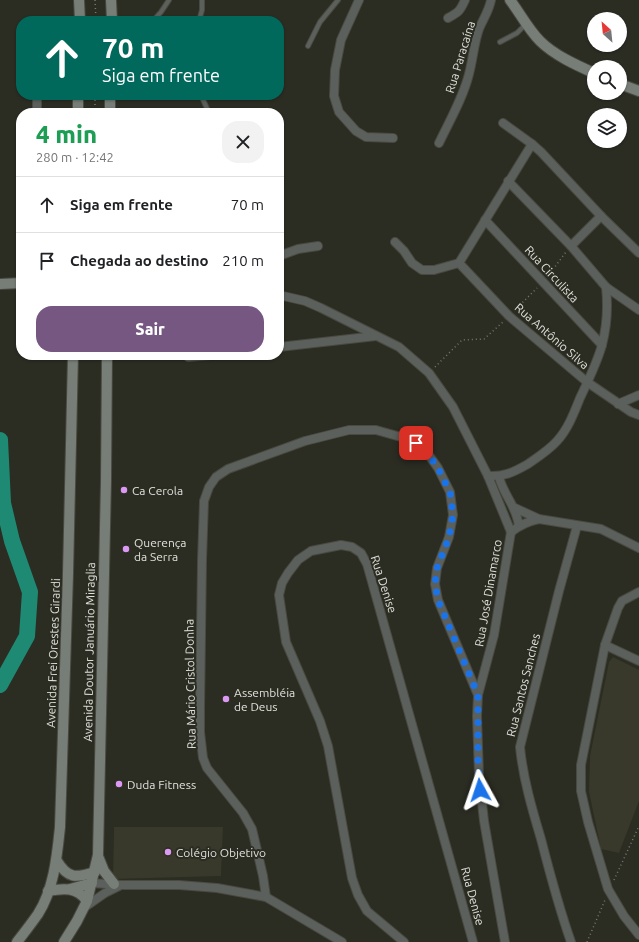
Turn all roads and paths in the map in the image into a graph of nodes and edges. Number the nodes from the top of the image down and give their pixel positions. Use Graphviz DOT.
graph roads {
  1 [pos="79,0"];
  2 [pos="95,0"];
  3 [pos="111,0"];
  4 [pos="169,0"];
  5 [pos="202,0"];
  6 [pos="338,0"];
  7 [pos="359,0"];
  8 [pos="464,0"];
  9 [pos="491,0"];
  10 [pos="510,0"];
  11 [pos="80,16"];
  12 [pos="96,16"];
  13 [pos="112,16"];
  14 [pos="157,16"];
  15 [pos="200,16"];
  16 [pos="448,18"];
  17 [pos="526,24"];
  18 [pos="500,42"];
  19 [pos="308,46"];
  20 [pos="587,70"];
  21 [pos="627,87"];
  22 [pos="639,91"];
  23 [pos="503,123"];
  24 [pos="393,138"];
  25 [pos="439,143"];
  26 [pos="532,144"];
  27 [pos="508,181"];
  28 [pos="602,216"];
  29 [pos="484,220"];
  30 [pos="395,242"];
  31 [pos="318,246"];
  32 [pos="571,246"];
  33 [pos="639,253"];
  34 [pos="284,254"];
  35 [pos="459,263"];
  36 [pos="16,283"];
  37 [pos="0,284"];
  38 [pos="606,287"];
  39 [pos="284,296"];
  40 [pos="639,310"];
  41 [pos="509,316"];
  42 [pos="377,336"];
  43 [pos="602,345"];
  44 [pos="284,346"];
  45 [pos="73,360"];
  46 [pos="107,360"];
  47 [pos="429,373"];
  48 [pos="587,382"];
  49 [pos="639,395"];
  50 [pos="618,404"];
  51 [pos="639,415"];
  52 [pos="488,476"];
  53 [pos="499,477"];
  54 [pos="515,508"];
  55 [pos="539,519"];
  56 [pos="518,526"];
  57 [pos="577,526"];
  58 [pos="511,532"];
  59 [pos="639,548"];
  60 [pos="639,592"];
  61 [pos="606,645"];
  62 [pos="639,661"];
  63 [pos="478,695"];
  64 [pos="98,855"];
  65 [pos="57,861"];
  66 [pos="95,872"];
  67 [pos="92,883"];
  68 [pos="117,884"];
  69 [pos="70,889"];
  70 [pos="48,891"];
  71 [pos="266,897"];
  72 [pos="86,904"];
  73 [pos="639,936"];
  74 [pos="17,942"];
  75 [pos="64,942"];
  76 [pos="342,942"];
  77 [pos="404,942"];
  78 [pos="473,942"];
  79 [pos="504,942"];
  80 [pos="570,942"];
  1 -- 11 [label="main road"];
  2 -- 12 [label="path"];
  3 -- 13 [label="main road"];
  4 -- 14 [label="lane"];
  5 -- 15 [label="lane"];
  6 -- 19 [label="lane"];
  7 -- 24 [label="street"];
  8 -- 16 [label="street"];
  9 -- 25 [label="street, Rua Paracaína"];
  10 -- 17 [label="main road"];
  17 -- 18 [label="lane"];
  17 -- 20 [label="main road"];
  21 -- 22 [label="main road"];
  23 -- 26 [label="street"];
  26 -- 27 [label="street"];
  26 -- 28 [label="street"];
  27 -- 29 [label="street"];
  27 -- 32 [label="street"];
  28 -- 32 [label="street"];
  28 -- 33 [label="street"];
  29 -- 35 [label="street"];
  29 -- 43 [label="street, Rua Circulista"];
  30 -- 35 [label="street"];
  31 -- 34 [label="street"];
  32 -- 38 [label="street"];
  35 -- 41 [label="street, Rua Antônio Silva"];
  36 -- 37 [label="main road"];
  38 -- 40 [label="street"];
  38 -- 43 [label="street"];
  39 -- 42 [label="street"];
  41 -- 47 [label="path"];
  41 -- 48 [label="street, Rua Antônio Silva"];
  42 -- 44 [label="street"];
  42 -- 47 [label="street"];
  43 -- 48 [label="street"];
  45 -- 65 [label="main road, Avenida Frei Orestes Girardi"];
  46 -- 64 [label="main road, Avenida Doutor Januário Miraglia"];
  47 -- 52 [label="street"];
  48 -- 50 [label="street, Rua Antônio Silva"];
  48 -- 53 [label="street"];
  49 -- 50 [label="street"];
  50 -- 51 [label="street, Rua Antônio Silva"];
  52 -- 53 [label="street"];
  52 -- 58 [label="street"];
  53 -- 54 [label="street"];
  54 -- 55 [label="street"];
  54 -- 56 [label="street"];
  55 -- 56 [label="street"];
  55 -- 57 [label="street"];
  56 -- 58 [label="street"];
  57 -- 59 [label="street"];
  57 -- 80 [label="street, Rua Santos Sanches"];
  58 -- 63 [label="street, Rua José Dinamarco"];
  60 -- 61 [label="street"];
  61 -- 62 [label="street"];
  61 -- 73 [label="street"];
  63 -- 71 [label="street, Rua Mário Cristol Donha"];
  63 -- 79 [label="street, Rua José Dinamarco"];
  64 -- 66 [label="main road, Avenida Doutor Januário Miraglia"];
  64 -- 68 [label="main road"];
  65 -- 66 [label="main road"];
  65 -- 70 [label="main road, Avenida Frei Orestes Girardi"];
  66 -- 67 [label="main road, Avenida Doutor Januário Miraglia"];
  67 -- 68 [label="street"];
  67 -- 69 [label="main road"];
  67 -- 72 [label="main road, Avenida Doutor Januário Miraglia"];
  68 -- 71 [label="street"];
  68 -- 72 [label="street"];
  69 -- 70 [label="main road"];
  69 -- 72 [label="main road"];
  70 -- 74 [label="main road, Avenida Frei Orestes Girardi"];
  71 -- 76 [label="street"];
  72 -- 75 [label="main road, Avenida Doutor Januário Miraglia"];
  77 -- 78 [label="street, Rua Denise"];
}
